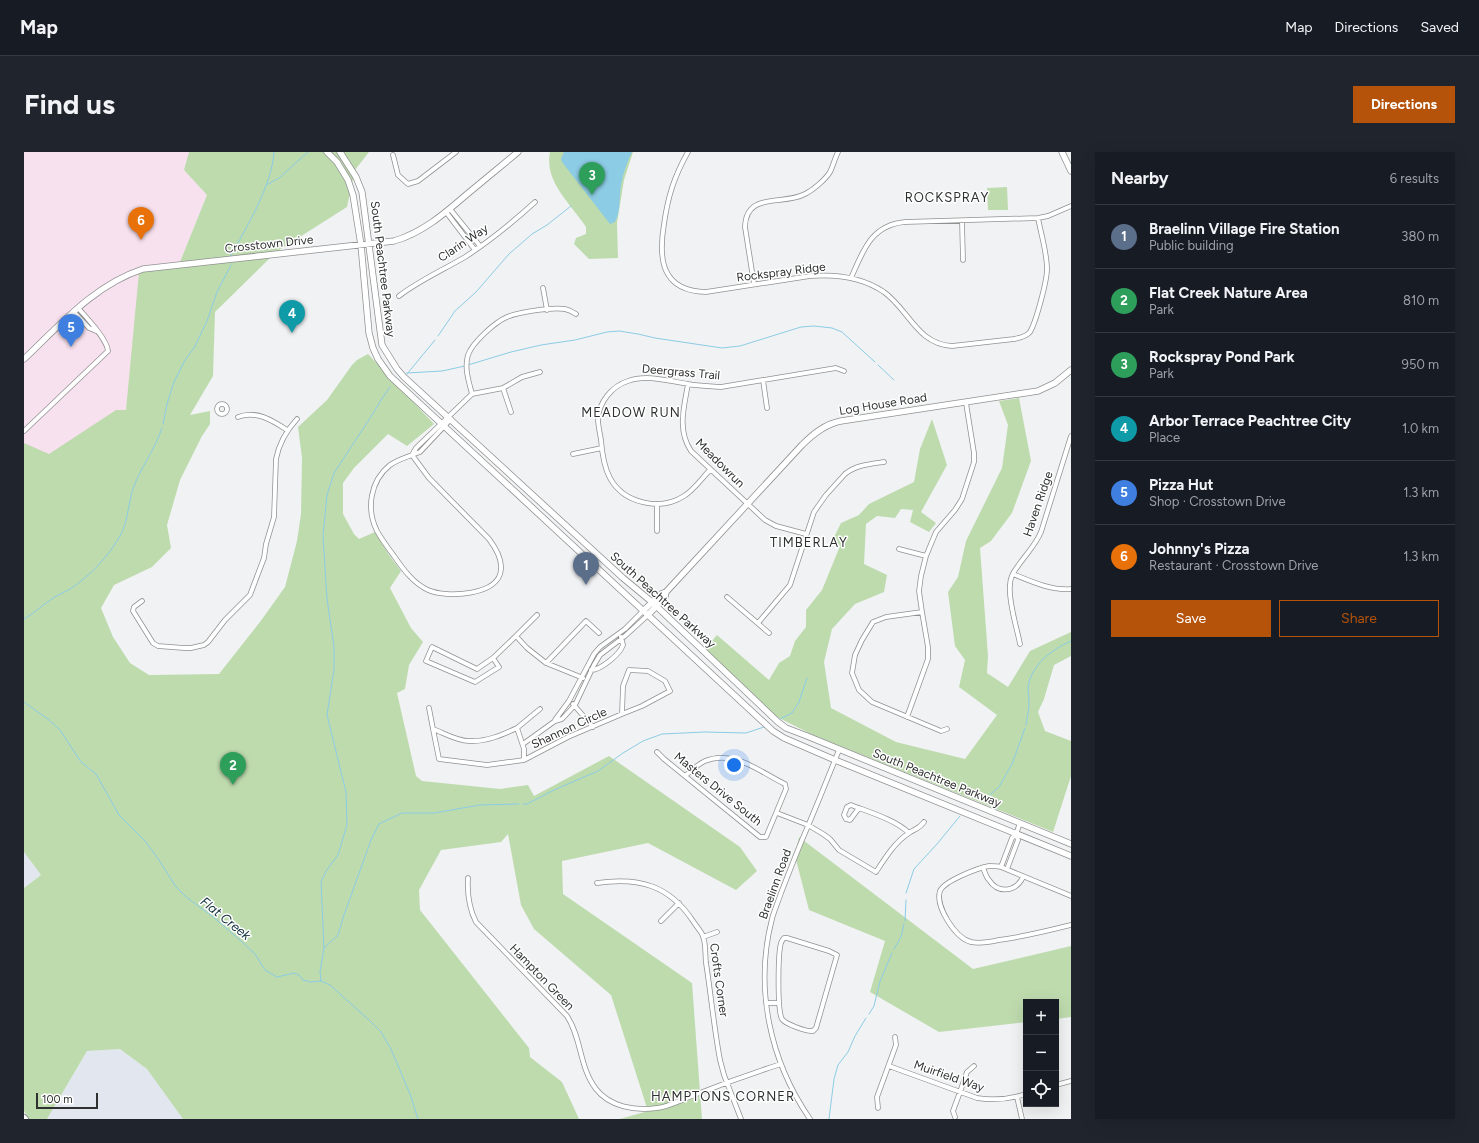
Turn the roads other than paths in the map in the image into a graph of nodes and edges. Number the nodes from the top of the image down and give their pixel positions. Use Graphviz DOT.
graph roads {
  1 [pos="327,152"];
  2 [pos="340,152"];
  3 [pos="455,152"];
  4 [pos="518,152"];
  5 [pos="688,152"];
  6 [pos="838,152"];
  7 [pos="1062,152"];
  8 [pos="392,155"];
  9 [pos="1071,171"];
  10 [pos="535,202"];
  11 [pos="1071,206"];
  12 [pos="448,210"];
  13 [pos="1038,218"];
  14 [pos="962,220"];
  15 [pos="369,244"];
  16 [pos="361,245"];
  17 [pos="480,246"];
  18 [pos="475,250"];
  19 [pos="963,260"];
  20 [pos="851,278"];
  21 [pos="754,284"];
  22 [pos="543,288"];
  23 [pos="399,296"];
  24 [pos="76,310"];
  25 [pos="547,310"];
  26 [pos="576,314"];
  27 [pos="24,359"];
  28 [pos="1071,370"];
  29 [pos="844,371"];
  30 [pos="540,372"];
  31 [pos="763,380"];
  32 [pos="688,384"];
  33 [pos="503,388"];
  34 [pos="472,394"];
  35 [pos="966,403"];
  36 [pos="767,408"];
  37 [pos="511,412"];
  38 [pos="238,417"];
  39 [pos="449,418"];
  40 [pos="297,420"];
  41 [pos="442,425"];
  42 [pos="287,430"];
  43 [pos="24,431"];
  44 [pos="1071,436"];
  45 [pos="602,448"];
  46 [pos="573,454"];
  47 [pos="412,455"];
  48 [pos="884,462"];
  49 [pos="710,470"];
  50 [pos="657,504"];
  51 [pos="748,504"];
  52 [pos="656,531"];
  53 [pos="806,534"];
  54 [pos="899,549"];
  55 [pos="926,556"];
  56 [pos="1013,574"];
  57 [pos="1071,589"];
  58 [pos="666,592"];
  59 [pos="727,597"];
  60 [pos="142,601"];
  61 [pos="652,602"];
  62 [pos="657,607"];
  63 [pos="643,611"];
  64 [pos="922,612"];
  65 [pos="537,615"];
  66 [pos="648,615"];
  67 [pos="758,623"];
  68 [pos="769,632"];
  69 [pos="598,634"];
  70 [pos="619,634"];
  71 [pos="516,636"];
  72 [pos="622,638"];
  73 [pos="1020,644"];
  74 [pos="493,658"];
  75 [pos="546,662"];
  76 [pos="592,670"];
  77 [pos="582,678"];
  78 [pos="587,680"];
  79 [pos="569,701"];
  80 [pos="575,705"];
  81 [pos="429,708"];
  82 [pos="540,710"];
  83 [pos="622,714"];
  84 [pos="907,717"];
  85 [pos="555,721"];
  86 [pos="593,727"];
  87 [pos="517,728"];
  88 [pos="434,729"];
  89 [pos="947,729"];
  90 [pos="523,744"];
  91 [pos="839,750"];
  92 [pos="656,752"];
  93 [pos="524,760"];
  94 [pos="835,760"];
  95 [pos="685,776"];
  96 [pos="859,808"];
  97 [pos="777,813"];
  98 [pos="924,822"];
  99 [pos="1020,823"];
  100 [pos="808,825"];
  101 [pos="909,833"];
  102 [pos="1016,834"];
  103 [pos="1071,844"];
  104 [pos="1071,856"];
  105 [pos="1001,867"];
  106 [pos="983,868"];
  107 [pos="1006,869"];
  108 [pos="1023,877"];
  109 [pos="468,878"];
  110 [pos="598,883"];
  111 [pos="1071,896"];
  112 [pos="679,903"];
  113 [pos="661,921"];
  114 [pos="1071,925"];
  115 [pos="717,932"];
  116 [pos="703,937"];
  117 [pos="779,1002"];
  118 [pos="766,1003"];
  119 [pos="895,1037"];
  120 [pos="781,1064"];
  121 [pos="889,1066"];
  122 [pos="974,1066"];
  123 [pos="1071,1081"];
  124 [pos="727,1082"];
  125 [pos="1059,1084"];
  126 [pos="960,1092"];
  127 [pos="1023,1095"];
  128 [pos="1017,1097"];
  129 [pos="878,1108"];
  130 [pos="955,1117"];
  131 [pos="741,1119"];
  132 [pos="810,1119"];
  133 [pos="1022,1119"];
  1 -- 16 [label="main road, South Peachtree Parkway"];
  2 -- 15 [label="main road, South Peachtree Parkway"];
  3 -- 8 [label="street"];
  4 -- 12 [label="main road, Crosstown Drive"];
  5 -- 21 [label="street, Rockspray Ridge"];
  6 -- 21 [label="street"];
  7 -- 9 [label="main road"];
  10 -- 17 [label="street, Clarin Way"];
  11 -- 13 [label="street"];
  12 -- 15 [label="main road, Crosstown Drive"];
  12 -- 17 [label="street"];
  12 -- 18 [label="street"];
  13 -- 14 [label="street"];
  13 -- 20 [label="street, Rockspray Ridge"];
  14 -- 19 [label="street"];
  14 -- 20 [label="street"];
  15 -- 16 [label="main road, Crosstown Drive"];
  15 -- 39 [label="main road, South Peachtree Parkway"];
  16 -- 24 [label="main road, Crosstown Drive"];
  16 -- 41 [label="main road, South Peachtree Parkway"];
  17 -- 18 [label="street, Clarin Way"];
  18 -- 23 [label="street, Clarin Way"];
  20 -- 21 [label="street, Rockspray Ridge"];
  22 -- 25 [label="street"];
  24 -- 27 [label="main road, Crosstown Drive"];
  24 -- 43 [label="street"];
  25 -- 26 [label="street"];
  25 -- 34 [label="street"];
  28 -- 35 [label="main road, Log House Road"];
  29 -- 31 [label="street, Deergrass Trail"];
  30 -- 33 [label="street"];
  31 -- 32 [label="street, Deergrass Trail"];
  31 -- 36 [label="street"];
  32 -- 45 [label="street, Deergrass Trail"];
  32 -- 49 [label="street, Meadowrun"];
  33 -- 34 [label="street"];
  33 -- 37 [label="street"];
  34 -- 39 [label="street"];
  35 -- 51 [label="main road, Log House Road"];
  35 -- 55 [label="street"];
  38 -- 42 [label="street"];
  39 -- 41 [label="street"];
  39 -- 61 [label="main road, South Peachtree Parkway"];
  40 -- 42 [label="street"];
  41 -- 47 [label="street"];
  41 -- 63 [label="main road, South Peachtree Parkway"];
  42 -- 60 [label="street"];
  44 -- 56 [label="street, Haven Ridge"];
  45 -- 46 [label="street"];
  45 -- 50 [label="street, Deergrass Trail"];
  47 -- 47 [label="street"];
  48 -- 53 [label="street"];
  49 -- 50 [label="street, Deergrass Trail"];
  49 -- 51 [label="street, Meadowrun"];
  50 -- 52 [label="street"];
  51 -- 53 [label="street, Meadowrun"];
  51 -- 58 [label="main road, Log House Road"];
  53 -- 67 [label="street"];
  54 -- 55 [label="street"];
  55 -- 64 [label="street"];
  56 -- 57 [label="street"];
  56 -- 73 [label="street, Haven Ridge"];
  58 -- 61 [label="main road, Log House Road"];
  58 -- 62 [label="main road, Log House Road"];
  59 -- 67 [label="street"];
  61 -- 62 [label="main road, South Peachtree Parkway"];
  61 -- 63 [label="main road, Log House Road"];
  62 -- 66 [label="main road, Log House Road"];
  62 -- 91 [label="main road, South Peachtree Parkway"];
  63 -- 66 [label="main road, South Peachtree Parkway"];
  63 -- 70 [label="street"];
  64 -- 84 [label="street"];
  64 -- 84 [label="street"];
  65 -- 71 [label="street"];
  66 -- 72 [label="street"];
  66 -- 94 [label="main road, South Peachtree Parkway"];
  67 -- 68 [label="street"];
  69 -- 75 [label="street"];
  70 -- 72 [label="street"];
  70 -- 77 [label="street"];
  71 -- 74 [label="street"];
  71 -- 75 [label="street"];
  72 -- 76 [label="street"];
  72 -- 76 [label="street"];
  74 -- 74 [label="street"];
  75 -- 77 [label="street"];
  76 -- 78 [label="street"];
  77 -- 78 [label="street"];
  77 -- 79 [label="street"];
  78 -- 80 [label="street"];
  79 -- 80 [label="street"];
  79 -- 85 [label="street"];
  80 -- 85 [label="street"];
  80 -- 86 [label="street"];
  81 -- 88 [label="street"];
  82 -- 87 [label="street"];
  83 -- 83 [label="street, Shannon Circle"];
  83 -- 86 [label="street, Shannon Circle"];
  84 -- 89 [label="street"];
  85 -- 90 [label="street"];
  86 -- 93 [label="street, Shannon Circle"];
  87 -- 88 [label="street"];
  87 -- 90 [label="street"];
  88 -- 93 [label="street, Shannon Circle"];
  90 -- 93 [label="street"];
  91 -- 94 [label="street, Braelinn Road"];
  91 -- 99 [label="main road, South Peachtree Parkway"];
  92 -- 95 [label="street, Masters Drive South"];
  94 -- 100 [label="street, Braelinn Road"];
  94 -- 102 [label="main road, South Peachtree Parkway"];
  95 -- 97 [label="street, Masters Drive South"];
  95 -- 97 [label="street"];
  96 -- 101 [label="street"];
  97 -- 100 [label="street"];
  98 -- 101 [label="street"];
  99 -- 102 [label="street"];
  99 -- 103 [label="main road, South Peachtree Parkway"];
  100 -- 101 [label="street"];
  100 -- 118 [label="street, Braelinn Road"];
  102 -- 104 [label="main road, South Peachtree Parkway"];
  102 -- 105 [label="street"];
  102 -- 107 [label="street"];
  105 -- 106 [label="street"];
  105 -- 107 [label="street"];
  106 -- 108 [label="street"];
  106 -- 114 [label="street"];
  107 -- 108 [label="street"];
  108 -- 111 [label="street"];
  109 -- 124 [label="street, Hampton Green"];
  110 -- 112 [label="street, Crofts Corner"];
  112 -- 113 [label="street"];
  112 -- 116 [label="street, Crofts Corner"];
  115 -- 116 [label="street"];
  116 -- 124 [label="street, Crofts Corner"];
  117 -- 117 [label="street"];
  117 -- 118 [label="street"];
  118 -- 120 [label="street, Braelinn Road"];
  119 -- 121 [label="street"];
  120 -- 124 [label="street, Hampton Green"];
  120 -- 132 [label="street, Braelinn Road"];
  121 -- 126 [label="street, Muirfield Way"];
  121 -- 129 [label="street"];
  122 -- 126 [label="street"];
  123 -- 125 [label="street"];
  124 -- 131 [label="street, Crofts Corner"];
  126 -- 128 [label="street, Muirfield Way"];
  126 -- 130 [label="street"];
  127 -- 128 [label="street, Muirfield Way"];
  128 -- 133 [label="street"];
}
